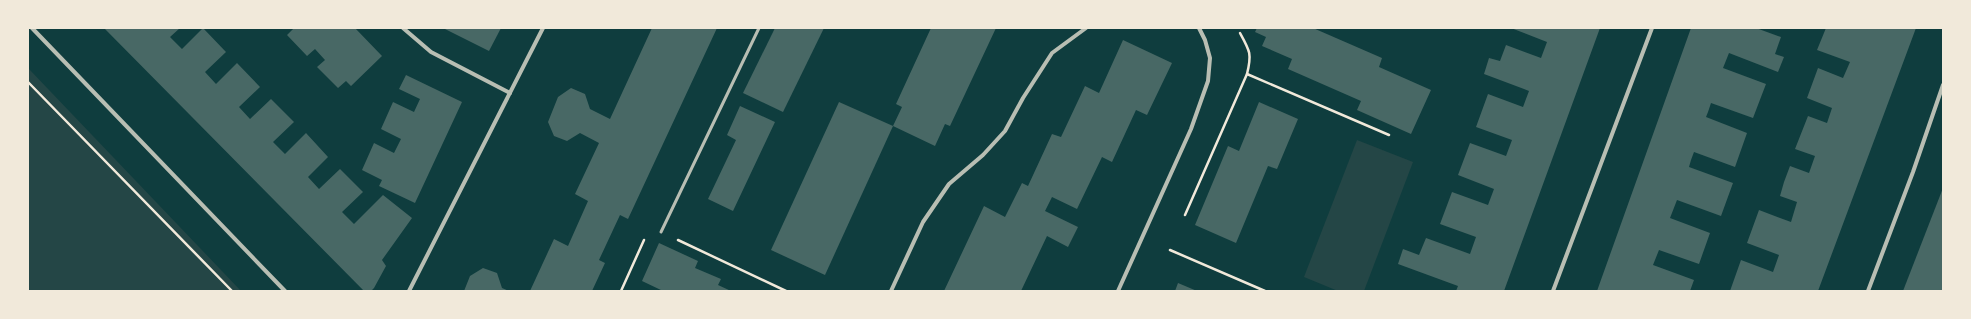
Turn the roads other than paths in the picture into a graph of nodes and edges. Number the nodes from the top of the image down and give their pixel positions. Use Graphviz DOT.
graph roads {
  1 [pos="32,28"];
  2 [pos="403,28"];
  3 [pos="543,28"];
  4 [pos="760,28"];
  5 [pos="1086,28"];
  6 [pos="1199,28"];
  7 [pos="1652,28"];
  8 [pos="1943,85"];
  9 [pos="510,93"];
  10 [pos="661,232"];
  11 [pos="285,291"];
  12 [pos="409,291"];
  13 [pos="891,291"];
  14 [pos="1118,291"];
  15 [pos="1553,291"];
  16 [pos="1868,291"];
  1 -- 11 [label="street"];
  2 -- 9 [label="street"];
  3 -- 9 [label="street"];
  4 -- 10 [label="lane"];
  5 -- 13 [label="street"];
  6 -- 14 [label="street"];
  7 -- 15 [label="street"];
  8 -- 16 [label="street"];
  9 -- 12 [label="street"];
}
